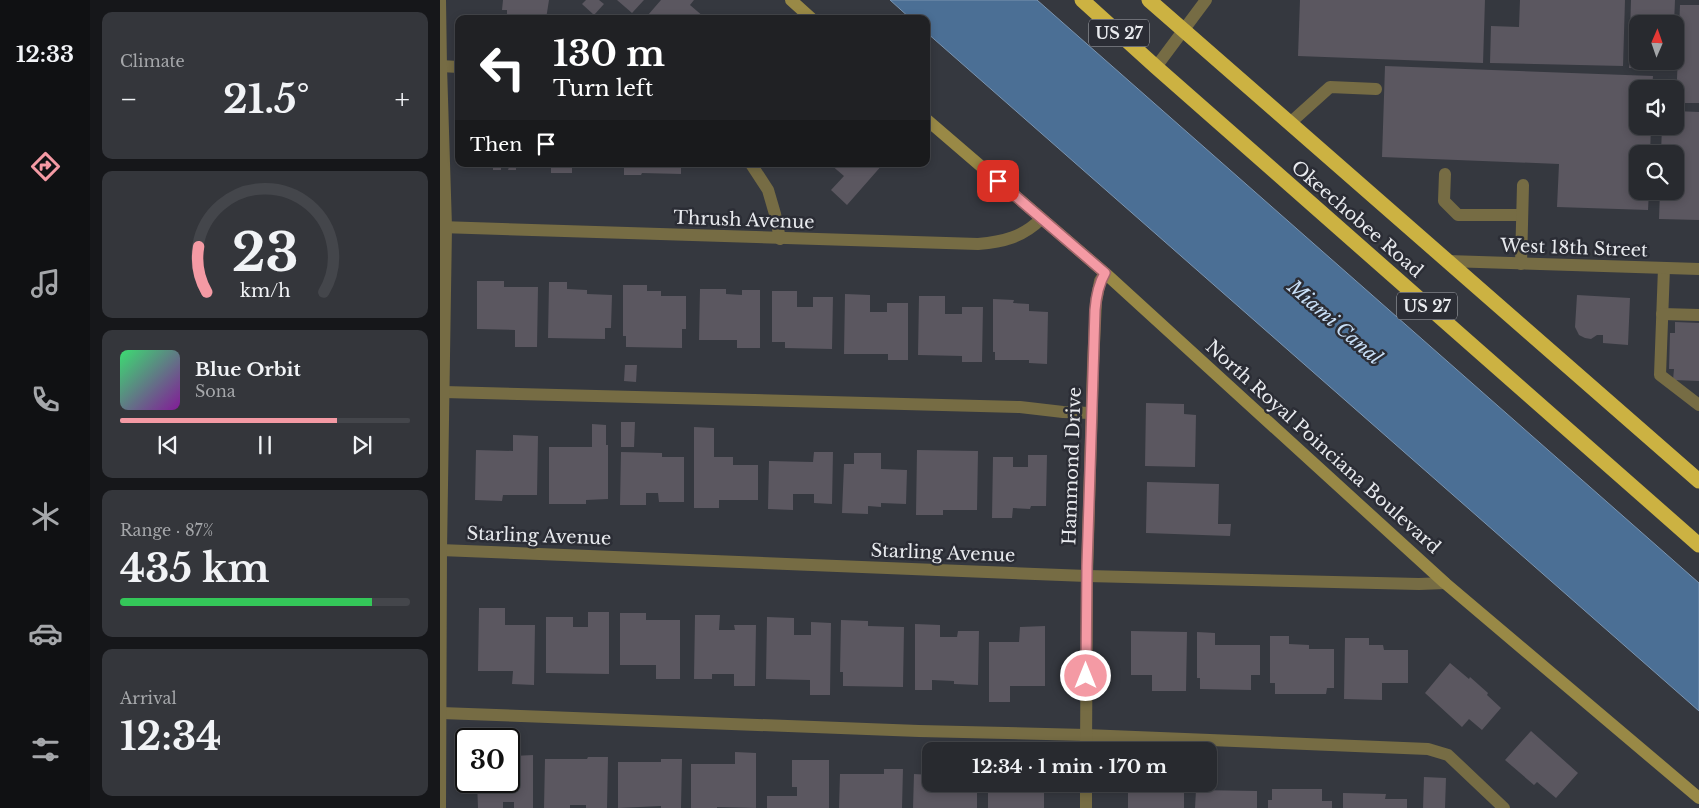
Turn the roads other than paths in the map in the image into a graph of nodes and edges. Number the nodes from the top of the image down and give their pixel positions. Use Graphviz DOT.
graph roads {
  1 [pos="440,0"];
  2 [pos="791,0"];
  3 [pos="1082,0"];
  4 [pos="1149,0"];
  5 [pos="1206,0"];
  6 [pos="808,15"];
  7 [pos="1183,30"];
  8 [pos="440,66"];
  9 [pos="455,67"];
  10 [pos="1156,67"];
  11 [pos="1376,89"];
  12 [pos="930,122"];
  13 [pos="1290,123"];
  14 [pos="753,167"];
  15 [pos="1445,174"];
  16 [pos="1523,185"];
  17 [pos="1522,215"];
  18 [pos="1041,219"];
  19 [pos="443,227"];
  20 [pos="780,239"];
  21 [pos="1448,261"];
  22 [pos="1521,264"];
  23 [pos="1664,268"];
  24 [pos="1699,270"];
  25 [pos="1105,273"];
  26 [pos="1662,314"];
  27 [pos="1699,315"];
  28 [pos="444,392"];
  29 [pos="1699,405"];
  30 [pos="1091,413"];
  31 [pos="1699,481"];
  32 [pos="1699,545"];
  33 [pos="441,550"];
  34 [pos="1087,576"];
  35 [pos="1445,582"];
  36 [pos="441,713"];
  37 [pos="1086,735"];
  38 [pos="1086,742"];
  39 [pos="1086,792"];
  40 [pos="1699,798"];
  41 [pos="440,808"];
  42 [pos="1086,808"];
  43 [pos="1504,808"];
  1 -- 8 [label="street"];
  2 -- 6 [label="street"];
  3 -- 10 [label="highway, Okeechobee Road / US 27"];
  4 -- 7 [label="highway, Okeechobee Road / US 27"];
  5 -- 7 [label="street"];
  7 -- 10 [label="street"];
  7 -- 13 [label="highway, Okeechobee Road / US 27"];
  8 -- 9 [label="street"];
  8 -- 19 [label="street"];
  10 -- 32 [label="highway, Okeechobee Road / US 27"];
  11 -- 13 [label="street"];
  12 -- 18 [label="street, North Royal Poinciana Boulevard"];
  13 -- 21 [label="highway, Okeechobee Road / US 27"];
  14 -- 20 [label="street"];
  15 -- 17 [label="street"];
  16 -- 17 [label="street"];
  17 -- 22 [label="street"];
  18 -- 20 [label="street, Thrush Avenue"];
  18 -- 25 [label="street, North Royal Poinciana Boulevard"];
  19 -- 20 [label="street, Thrush Avenue"];
  19 -- 28 [label="street"];
  21 -- 22 [label="street, West 18th Street"];
  21 -- 31 [label="highway, Okeechobee Road / US 27"];
  22 -- 23 [label="street, West 18th Street"];
  23 -- 24 [label="street, West 18th Street"];
  23 -- 26 [label="street"];
  25 -- 30 [label="street, Hammond Drive"];
  25 -- 35 [label="street, North Royal Poinciana Boulevard"];
  26 -- 27 [label="street"];
  26 -- 29 [label="street"];
  28 -- 30 [label="street"];
  28 -- 33 [label="street"];
  30 -- 34 [label="street, Hammond Drive"];
  33 -- 34 [label="street, Starling Avenue"];
  33 -- 36 [label="street"];
  34 -- 35 [label="street, Starling Avenue"];
  34 -- 37 [label="street, Hammond Drive"];
  35 -- 40 [label="street, North Royal Poinciana Boulevard"];
  36 -- 37 [label="street"];
  36 -- 41 [label="street"];
  37 -- 38 [label="street, Hammond Drive"];
  37 -- 43 [label="street"];
  39 -- 42 [label="street"];
}
